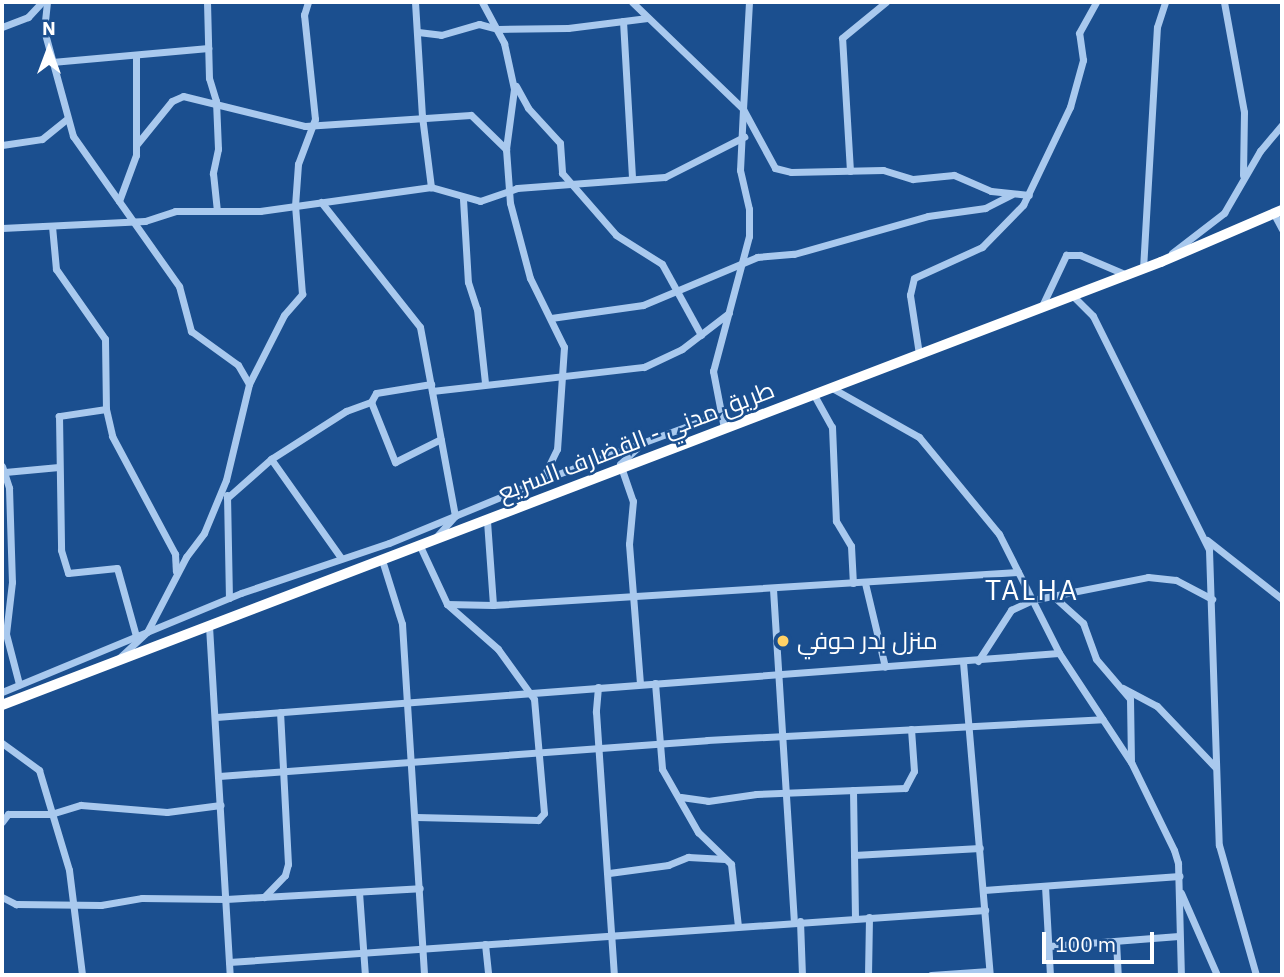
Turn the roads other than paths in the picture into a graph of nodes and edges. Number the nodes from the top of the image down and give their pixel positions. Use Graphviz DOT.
graph roads {
  1 [pos="44,2"];
  2 [pos="207,2"];
  3 [pos="308,2"];
  4 [pos="415,2"];
  5 [pos="482,2"];
  6 [pos="632,2"];
  7 [pos="749,2"];
  8 [pos="886,2"];
  9 [pos="1096,2"];
  10 [pos="1165,2"];
  11 [pos="1224,2"];
  12 [pos="647,18"];
  13 [pos="623,21"];
  14 [pos="2,27"];
  15 [pos="498,29"];
  16 [pos="418,32"];
  17 [pos="208,48"];
  18 [pos="136,57"];
  19 [pos="52,62"];
  20 [pos="513,81"];
  21 [pos="216,101"];
  22 [pos="743,109"];
  23 [pos="422,116"];
  24 [pos="67,119"];
  25 [pos="1282,125"];
  26 [pos="314,126"];
  27 [pos="744,137"];
  28 [pos="2,145"];
  29 [pos="138,145"];
  30 [pos="506,149"];
  31 [pos="850,171"];
  32 [pos="632,178"];
  33 [pos="570,182"];
  34 [pos="1242,182"];
  35 [pos="431,187"];
  36 [pos="509,194"];
  37 [pos="1012,194"];
  38 [pos="1029,195"];
  39 [pos="463,199"];
  40 [pos="119,201"];
  41 [pos="321,202"];
  42 [pos="295,206"];
  43 [pos="217,209"];
  44 [pos="1278,212"];
  45 [pos="134,222"];
  46 [pos="52,226"];
  47 [pos="2,228"];
  48 [pos="1282,229"];
  49 [pos="744,261"];
  50 [pos="1161,262"];
  51 [pos="1143,269"];
  52 [pos="1127,275"];
  53 [pos="679,293"];
  54 [pos="1073,296"];
  55 [pos="1041,308"];
  56 [pos="730,313"];
  57 [pos="551,318"];
  58 [pos="701,335"];
  59 [pos="919,354"];
  60 [pos="563,378"];
  61 [pos="485,383"];
  62 [pos="248,384"];
  63 [pos="432,388"];
  64 [pos="832,388"];
  65 [pos="814,395"];
  66 [pos="371,402"];
  67 [pos="106,409"];
  68 [pos="720,414"];
  69 [pos="724,428"];
  70 [pos="441,439"];
  71 [pos="641,445"];
  72 [pos="271,459"];
  73 [pos="60,467"];
  74 [pos="620,468"];
  75 [pos="3,469"];
  76 [pos="226,480"];
  77 [pos="541,480"];
  78 [pos="227,498"];
  79 [pos="455,516"];
  80 [pos="487,521"];
  81 [pos="1207,540"];
  82 [pos="432,541"];
  83 [pos="420,546"];
  84 [pos="341,558"];
  85 [pos="382,560"];
  86 [pos="1018,572"];
  87 [pos="176,575"];
  88 [pos="853,583"];
  89 [pos="865,583"];
  90 [pos="773,589"];
  91 [pos="1052,595"];
  92 [pos="636,597"];
  93 [pos="229,598"];
  94 [pos="1212,599"];
  95 [pos="1282,599"];
  96 [pos="1032,600"];
  97 [pos="447,604"];
  98 [pos="494,606"];
  99 [pos="209,626"];
  100 [pos="147,632"];
  101 [pos="136,636"];
  102 [pos="1059,653"];
  103 [pos="978,661"];
  104 [pos="115,662"];
  105 [pos="962,662"];
  106 [pos="885,667"];
  107 [pos="778,673"];
  108 [pos="655,683"];
  109 [pos="19,684"];
  110 [pos="640,684"];
  111 [pos="598,687"];
  112 [pos="1122,687"];
  113 [pos="2,692"];
  114 [pos="530,693"];
  115 [pos="405,702"];
  116 [pos="2,705"];
  117 [pos="280,712"];
  118 [pos="216,717"];
  119 [pos="1102,719"];
  120 [pos="968,725"];
  121 [pos="911,729"];
  122 [pos="783,738"];
  123 [pos="2,743"];
  124 [pos="659,747"];
  125 [pos="599,751"];
  126 [pos="541,755"];
  127 [pos="1131,762"];
  128 [pos="411,763"];
  129 [pos="1215,767"];
  130 [pos="282,772"];
  131 [pos="219,776"];
  132 [pos="853,790"];
  133 [pos="787,793"];
  134 [pos="681,797"];
  135 [pos="221,805"];
  136 [pos="51,814"];
  137 [pos="416,817"];
  138 [pos="2,822"];
  139 [pos="980,848"];
  140 [pos="854,855"];
  141 [pos="726,859"];
  142 [pos="608,873"];
  143 [pos="1179,876"];
  144 [pos="1045,886"];
  145 [pos="420,888"];
  146 [pos="1179,889"];
  147 [pos="984,890"];
  148 [pos="359,891"];
  149 [pos="2,897"];
  150 [pos="264,897"];
  151 [pos="226,899"];
  152 [pos="74,904"];
  153 [pos="985,910"];
  154 [pos="869,917"];
  155 [pos="855,918"];
  156 [pos="797,922"];
  157 [pos="738,926"];
  158 [pos="1180,936"];
  159 [pos="612,938"];
  160 [pos="1116,941"];
  161 [pos="485,944"];
  162 [pos="1049,946"];
  163 [pos="425,948"];
  164 [pos="363,953"];
  165 [pos="229,962"];
  166 [pos="989,973"];
  167 [pos="82,975"];
  168 [pos="230,975"];
  169 [pos="365,975"];
  170 [pos="424,975"];
  171 [pos="488,975"];
  172 [pos="614,975"];
  173 [pos="802,975"];
  174 [pos="868,975"];
  175 [pos="931,975"];
  176 [pos="1050,975"];
  177 [pos="1118,975"];
  178 [pos="1181,975"];
  179 [pos="1217,975"];
  180 [pos="1256,975"];
  1 -- 14 [label="street"];
  1 -- 19 [label="street"];
  2 -- 17 [label="street"];
  3 -- 26 [label="street"];
  4 -- 16 [label="street"];
  5 -- 15 [label="street"];
  6 -- 12 [label="street"];
  7 -- 22 [label="street"];
  8 -- 31 [label="street"];
  9 -- 38 [label="street"];
  10 -- 51 [label="street"];
  11 -- 34 [label="street"];
  12 -- 13 [label="street"];
  12 -- 22 [label="street"];
  13 -- 15 [label="street"];
  13 -- 32 [label="street"];
  15 -- 16 [label="street"];
  15 -- 20 [label="street"];
  16 -- 23 [label="street"];
  17 -- 18 [label="street"];
  17 -- 21 [label="street"];
  18 -- 19 [label="street"];
  18 -- 29 [label="street"];
  19 -- 24 [label="street"];
  20 -- 30 [label="street"];
  20 -- 33 [label="street"];
  21 -- 26 [label="street"];
  21 -- 29 [label="street"];
  21 -- 43 [label="street"];
  22 -- 27 [label="street"];
  22 -- 31 [label="street"];
  23 -- 26 [label="street"];
  23 -- 30 [label="street"];
  23 -- 35 [label="street"];
  24 -- 28 [label="street"];
  24 -- 40 [label="street"];
  25 -- 34 [label="street"];
  26 -- 42 [label="street"];
  27 -- 32 [label="street"];
  27 -- 49 [label="street"];
  29 -- 40 [label="street"];
  30 -- 36 [label="street"];
  31 -- 37 [label="street"];
  32 -- 33 [label="street"];
  33 -- 36 [label="street"];
  33 -- 53 [label="street"];
  34 -- 50 [label="street"];
  35 -- 39 [label="street"];
  35 -- 41 [label="street"];
  36 -- 39 [label="street"];
  36 -- 57 [label="street"];
  37 -- 38 [label="street"];
  37 -- 49 [label="street"];
  38 -- 59 [label="street"];
  39 -- 61 [label="street"];
  40 -- 45 [label="street"];
  41 -- 42 [label="street"];
  41 -- 63 [label="street"];
  42 -- 43 [label="street"];
  42 -- 62 [label="street"];
  43 -- 45 [label="street"];
  44 -- 48 [label="street"];
  44 -- 50 [label="highway, طريق مدني - القضارف السريع"];
  45 -- 46 [label="street"];
  45 -- 62 [label="street"];
  46 -- 47 [label="street"];
  46 -- 67 [label="street"];
  49 -- 53 [label="street"];
  49 -- 56 [label="street"];
  50 -- 51 [label="highway, طريق مدني - القضارف السريع"];
  51 -- 52 [label="highway, طريق مدني - القضارف السريع"];
  52 -- 54 [label="highway, طريق مدني - القضارف السريع"];
  52 -- 55 [label="street"];
  53 -- 57 [label="street"];
  53 -- 58 [label="street"];
  54 -- 55 [label="highway, طريق مدني - القضارف السريع"];
  54 -- 81 [label="street"];
  55 -- 59 [label="highway, طريق مدني - القضارف السريع"];
  56 -- 58 [label="street"];
  56 -- 68 [label="street"];
  57 -- 60 [label="street"];
  58 -- 60 [label="street"];
  59 -- 64 [label="highway, طريق مدني - القضارف السريع"];
  60 -- 61 [label="street"];
  60 -- 77 [label="street"];
  61 -- 63 [label="street"];
  62 -- 76 [label="street"];
  63 -- 66 [label="street"];
  63 -- 70 [label="street"];
  64 -- 65 [label="highway, طريق مدني - القضارف السريع"];
  64 -- 86 [label="street"];
  65 -- 69 [label="highway, طريق مدني - القضارف السريع"];
  65 -- 88 [label="street"];
  66 -- 70 [label="street"];
  66 -- 72 [label="street"];
  67 -- 73 [label="street"];
  67 -- 87 [label="street"];
  68 -- 69 [label="street"];
  68 -- 71 [label="street"];
  69 -- 74 [label="highway, طريق مدني - القضارف السريع"];
  70 -- 79 [label="street"];
  71 -- 74 [label="street"];
  71 -- 77 [label="street"];
  72 -- 78 [label="street"];
  72 -- 84 [label="street"];
  73 -- 75 [label="street"];
  73 -- 101 [label="street"];
  74 -- 80 [label="highway, طريق مدني - القضارف السريع"];
  74 -- 92 [label="street"];
  75 -- 109 [label="street"];
  76 -- 78 [label="street"];
  76 -- 87 [label="street"];
  77 -- 79 [label="street"];
  78 -- 93 [label="street"];
  79 -- 82 [label="street"];
  79 -- 84 [label="street"];
  80 -- 82 [label="highway, طريق مدني - القضارف السريع"];
  80 -- 98 [label="street"];
  81 -- 94 [label="street"];
  81 -- 95 [label="street"];
  82 -- 83 [label="highway, طريق مدني - القضارف السريع"];
  83 -- 85 [label="highway, طريق مدني - القضارف السريع"];
  83 -- 97 [label="street"];
  84 -- 93 [label="street"];
  85 -- 99 [label="highway, طريق مدني - القضارف السريع"];
  85 -- 115 [label="street"];
  86 -- 89 [label="street"];
  86 -- 96 [label="street"];
  87 -- 100 [label="street"];
  88 -- 89 [label="street"];
  88 -- 90 [label="street"];
  89 -- 106 [label="street"];
  90 -- 92 [label="street"];
  90 -- 107 [label="street"];
  91 -- 94 [label="street"];
  91 -- 96 [label="street"];
  91 -- 112 [label="street"];
  92 -- 98 [label="street"];
  92 -- 110 [label="street"];
  93 -- 100 [label="street"];
  94 -- 129 [label="street"];
  96 -- 102 [label="street"];
  96 -- 103 [label="street"];
  97 -- 98 [label="street"];
  97 -- 114 [label="street"];
  99 -- 104 [label="highway, طريق مدني - القضارف السريع"];
  99 -- 118 [label="street"];
  100 -- 101 [label="street"];
  100 -- 104 [label="street"];
  101 -- 109 [label="street"];
  102 -- 103 [label="street"];
  102 -- 119 [label="street"];
  103 -- 105 [label="street"];
  104 -- 116 [label="highway, طريق مدني - القضارف السريع"];
  105 -- 106 [label="street"];
  105 -- 120 [label="street"];
  106 -- 107 [label="street"];
  107 -- 108 [label="street"];
  107 -- 122 [label="street"];
  108 -- 110 [label="street"];
  108 -- 124 [label="street"];
  109 -- 113 [label="street"];
  110 -- 111 [label="street"];
  111 -- 114 [label="street"];
  111 -- 125 [label="street"];
  112 -- 127 [label="street"];
  112 -- 129 [label="street"];
  114 -- 115 [label="street"];
  114 -- 126 [label="street"];
  115 -- 117 [label="street"];
  115 -- 128 [label="street"];
  117 -- 118 [label="street"];
  117 -- 130 [label="street"];
  118 -- 131 [label="street"];
  119 -- 120 [label="street"];
  119 -- 127 [label="street"];
  120 -- 121 [label="street"];
  120 -- 139 [label="street"];
  121 -- 122 [label="street"];
  121 -- 132 [label="street"];
  122 -- 124 [label="street"];
  122 -- 133 [label="street"];
  123 -- 136 [label="street"];
  124 -- 125 [label="street"];
  124 -- 134 [label="street"];
  125 -- 126 [label="street"];
  125 -- 142 [label="street"];
  126 -- 128 [label="street"];
  126 -- 137 [label="street"];
  127 -- 143 [label="street"];
  128 -- 130 [label="street"];
  128 -- 137 [label="street"];
  129 -- 180 [label="street"];
  130 -- 131 [label="street"];
  130 -- 150 [label="street"];
  131 -- 135 [label="street"];
  132 -- 133 [label="street"];
  132 -- 140 [label="street"];
  133 -- 134 [label="street"];
  133 -- 156 [label="street"];
  134 -- 141 [label="street"];
  135 -- 136 [label="street"];
  135 -- 151 [label="street"];
  136 -- 138 [label="street"];
  136 -- 152 [label="street"];
  137 -- 145 [label="street"];
  139 -- 140 [label="street"];
  139 -- 147 [label="street"];
  140 -- 155 [label="street"];
  141 -- 142 [label="street"];
  141 -- 157 [label="street"];
  142 -- 159 [label="street"];
  143 -- 144 [label="street"];
  143 -- 146 [label="street"];
  144 -- 147 [label="street"];
  144 -- 162 [label="street"];
  145 -- 148 [label="street"];
  145 -- 163 [label="street"];
  146 -- 158 [label="street"];
  146 -- 179 [label="street"];
  147 -- 153 [label="street"];
  148 -- 150 [label="street"];
  148 -- 164 [label="street"];
  149 -- 152 [label="street"];
  150 -- 151 [label="street"];
  151 -- 152 [label="street"];
  151 -- 165 [label="street"];
  152 -- 167 [label="street"];
  153 -- 154 [label="street"];
  153 -- 166 [label="street"];
  154 -- 155 [label="street"];
  154 -- 174 [label="street"];
  155 -- 156 [label="street"];
  156 -- 157 [label="street"];
  156 -- 173 [label="street"];
  157 -- 159 [label="street"];
  158 -- 160 [label="street"];
  158 -- 178 [label="street"];
  159 -- 161 [label="street"];
  159 -- 172 [label="street"];
  160 -- 162 [label="street"];
  160 -- 177 [label="street"];
  161 -- 163 [label="street"];
  161 -- 171 [label="street"];
  162 -- 176 [label="street"];
  163 -- 164 [label="street"];
  163 -- 170 [label="street"];
  164 -- 165 [label="street"];
  164 -- 169 [label="street"];
  165 -- 168 [label="street"];
  166 -- 175 [label="street"];
}
